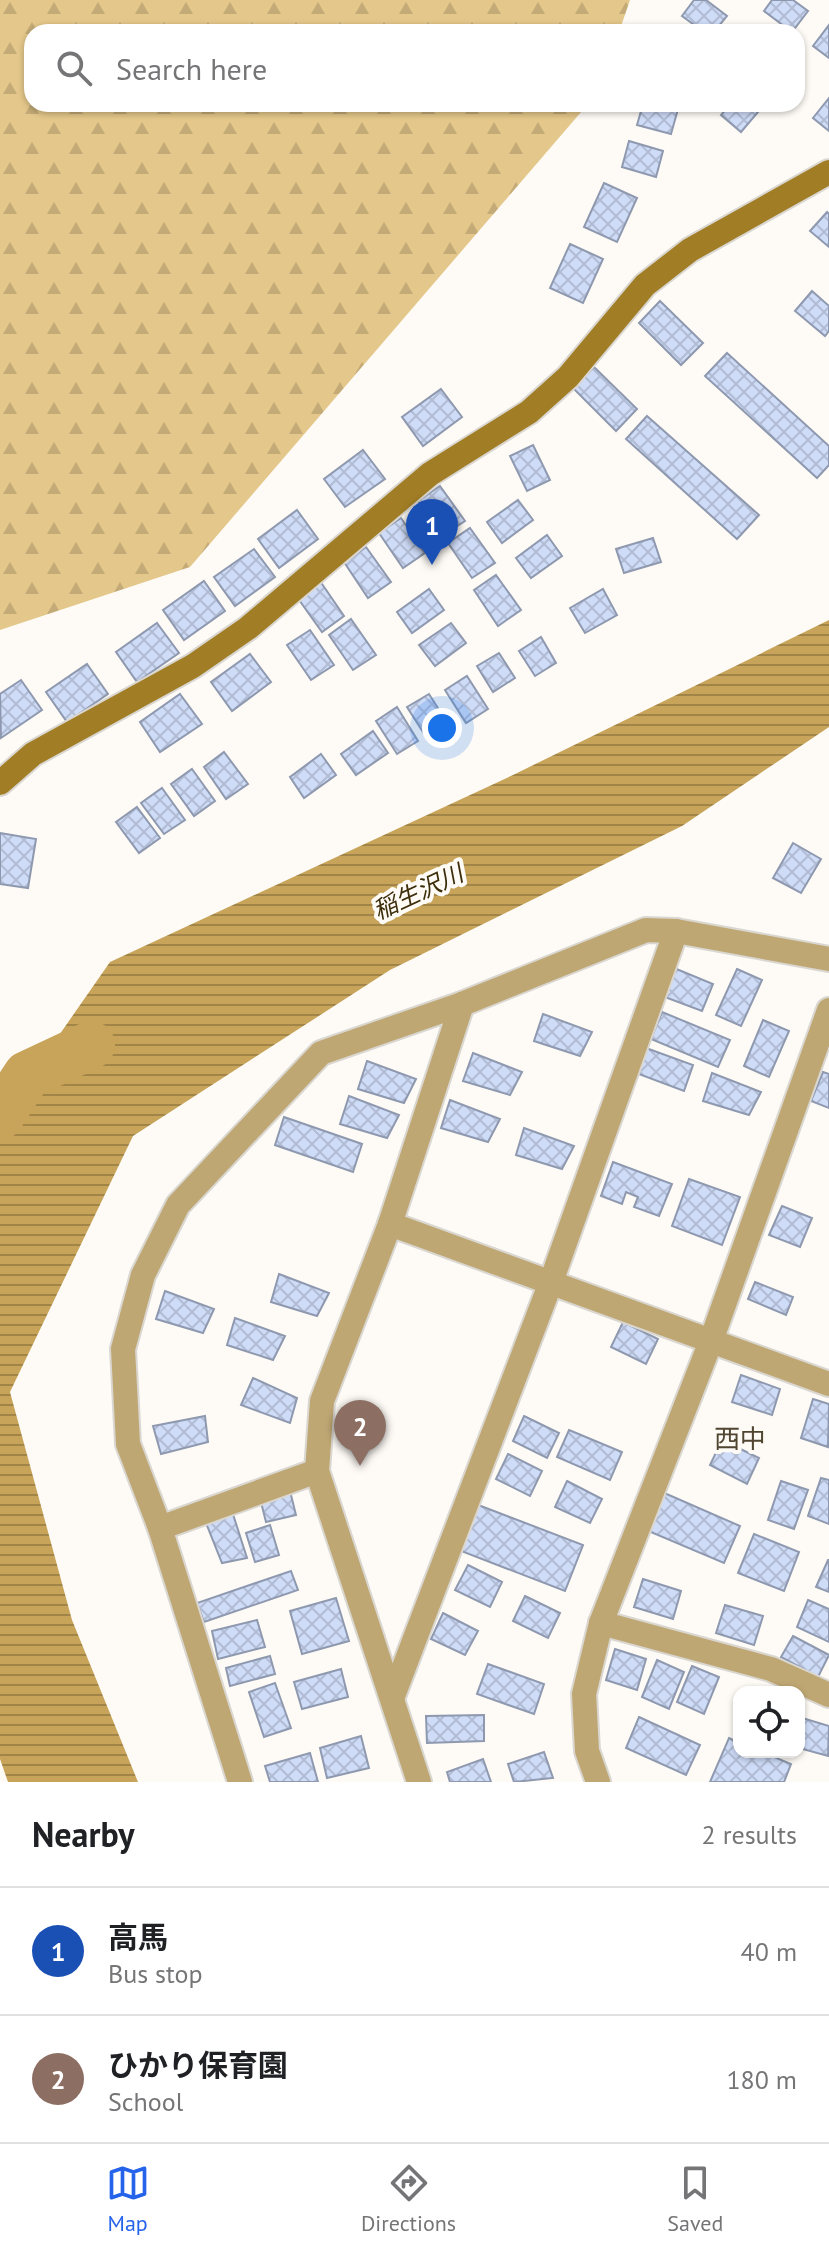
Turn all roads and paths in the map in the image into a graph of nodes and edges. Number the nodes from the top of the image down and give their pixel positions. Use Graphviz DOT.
graph roads {
  1 [pos="829,172"];
  2 [pos="0,783"];
  3 [pos="676,931"];
  4 [pos="829,959"];
  5 [pos="462,1004"];
  6 [pos="829,1010"];
  7 [pos="390,1224"];
  8 [pos="551,1282"];
  9 [pos="711,1341"];
  10 [pos="829,1384"];
  11 [pos="317,1471"];
  12 [pos="160,1528"];
  13 [pos="601,1623"];
  14 [pos="829,1694"];
  15 [pos="393,1696"];
  16 [pos="240,1782"];
  17 [pos="419,1782"];
  18 [pos="598,1782"];
  1 -- 2 [label="street"];
  3 -- 4 [label="street"];
  3 -- 5 [label="street"];
  3 -- 8 [label="street"];
  5 -- 7 [label="street"];
  5 -- 12 [label="street"];
  6 -- 9 [label="street"];
  7 -- 8 [label="street"];
  7 -- 11 [label="street"];
  8 -- 9 [label="street"];
  8 -- 15 [label="street"];
  9 -- 10 [label="street"];
  9 -- 13 [label="street"];
  11 -- 12 [label="street"];
  11 -- 15 [label="street"];
  12 -- 16 [label="street"];
  13 -- 14 [label="street"];
  13 -- 18 [label="street"];
  15 -- 17 [label="street"];
}
